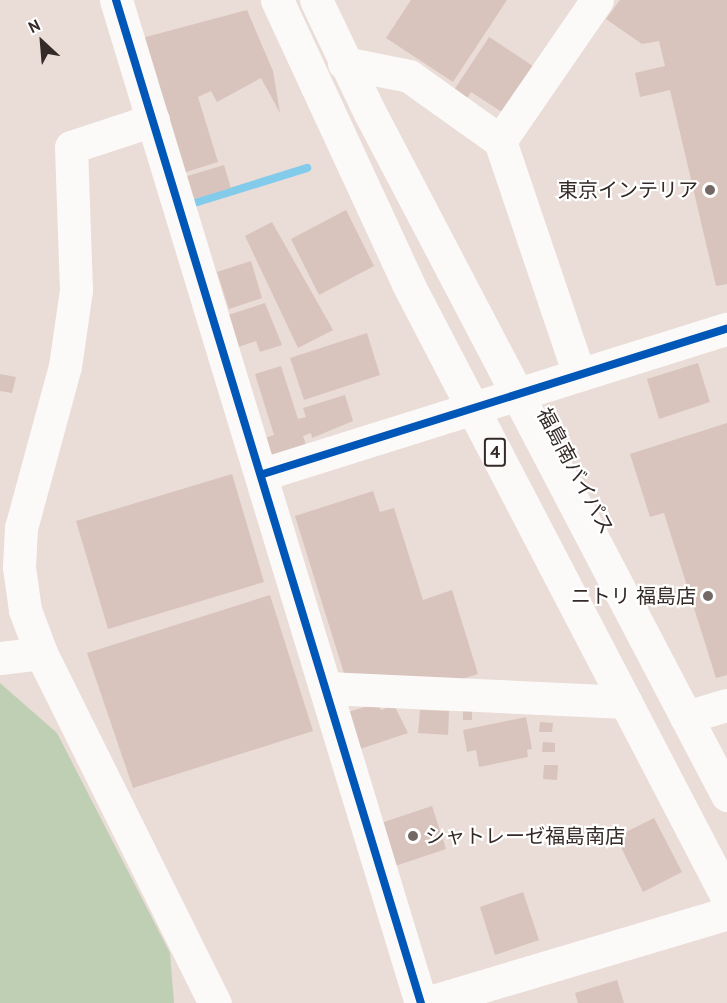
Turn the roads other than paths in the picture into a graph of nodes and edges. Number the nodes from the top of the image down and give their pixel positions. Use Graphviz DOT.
graph roads {
  1 [pos="116,0"];
  2 [pos="277,0"];
  3 [pos="316,0"];
  4 [pos="597,0"];
  5 [pos="344,63"];
  6 [pos="153,120"];
  7 [pos="500,141"];
  8 [pos="727,329"];
  9 [pos="579,374"];
  10 [pos="516,393"];
  11 [pos="471,408"];
  12 [pos="263,474"];
  13 [pos="41,653"];
  14 [pos="0,658"];
  15 [pos="327,688"];
  16 [pos="626,702"];
  17 [pos="727,705"];
  18 [pos="686,717"];
  19 [pos="727,795"];
  20 [pos="727,897"];
  21 [pos="727,914"];
  22 [pos="215,1003"];
  23 [pos="423,1003"];
  1 -- 6 [label="main road"];
  2 -- 11 [label="main road, 4"];
  3 -- 5 [label="main road, 福島南バイパス / 4"];
  4 -- 7 [label="main road"];
  5 -- 7 [label="main road"];
  5 -- 10 [label="main road, 福島南バイパス / 4"];
  6 -- 12 [label="main road"];
  6 -- 13 [label="main road"];
  7 -- 9 [label="main road"];
  8 -- 9 [label="main road"];
  9 -- 10 [label="main road"];
  10 -- 11 [label="main road"];
  10 -- 18 [label="main road, 福島南バイパス / 4"];
  11 -- 12 [label="main road"];
  11 -- 16 [label="main road, 4"];
  12 -- 15 [label="main road"];
  13 -- 14 [label="main road"];
  13 -- 22 [label="main road"];
  15 -- 16 [label="main road"];
  15 -- 23 [label="main road"];
  16 -- 20 [label="main road, 4"];
  17 -- 18 [label="main road"];
  18 -- 19 [label="main road, 福島南バイパス / 4"];
  21 -- 23 [label="main road"];
}
